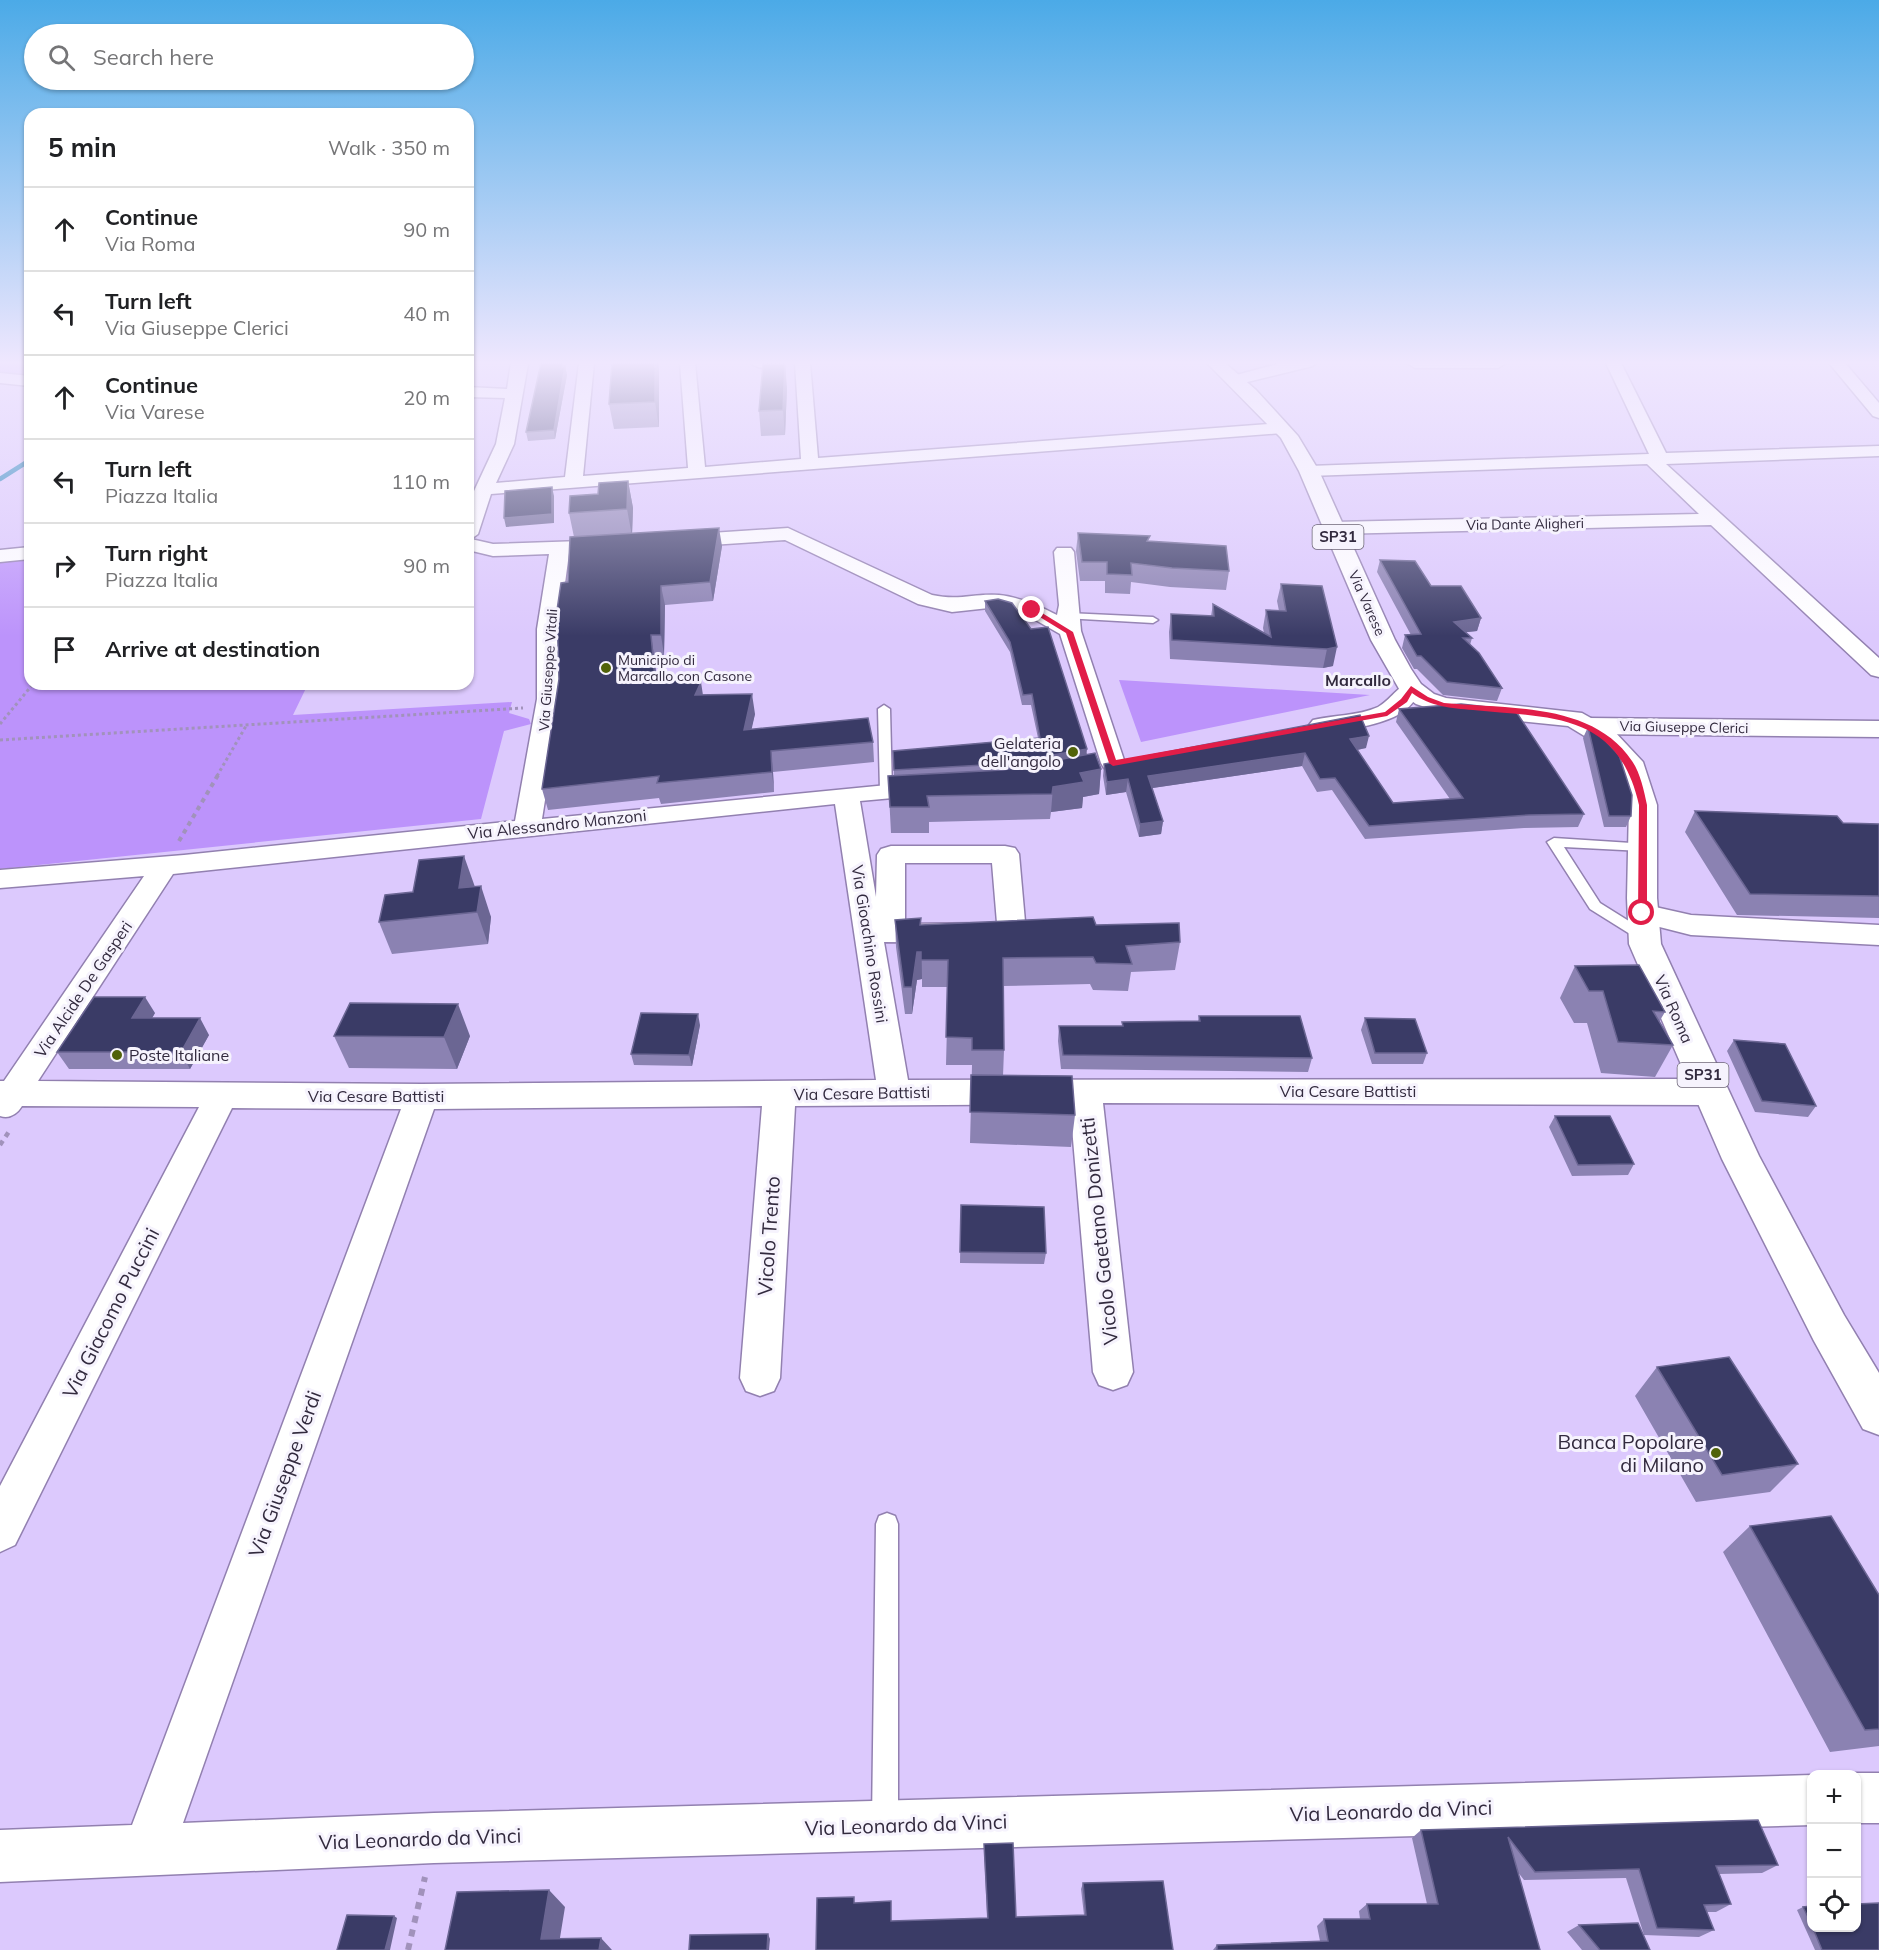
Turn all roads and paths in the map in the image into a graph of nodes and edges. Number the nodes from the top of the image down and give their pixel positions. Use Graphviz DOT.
graph roads {
  1 [pos="500,454"];
  2 [pos="576,454"];
  3 [pos="695,454"];
  4 [pos="809,454"];
  5 [pos="950,454"];
  6 [pos="1298,454"];
  7 [pos="1653,454"];
  8 [pos="1805,454"];
  9 [pos="1656,460"];
  10 [pos="810,465"];
  11 [pos="1309,471"];
  12 [pos="697,474"];
  13 [pos="573,483"];
  14 [pos="484,489"];
  15 [pos="474,504"];
  16 [pos="1716,519"];
  17 [pos="1334,528"];
  18 [pos="474,542"];
  19 [pos="663,542"];
  20 [pos="629,544"];
  21 [pos="560,549"];
  22 [pos="1064,552"];
  23 [pos="24,554"];
  24 [pos="0,556"];
  25 [pos="1153,621"];
  26 [pos="1069,624"];
  27 [pos="1879,670"];
  28 [pos="1411,688"];
  29 [pos="28,690"];
  30 [pos="548,703"];
  31 [pos="1454,706"];
  32 [pos="884,709"];
  33 [pos="0,724"];
  34 [pos="247,725"];
  35 [pos="1589,726"];
  36 [pos="1879,729"];
  37 [pos="1296,730"];
  38 [pos="0,740"];
  39 [pos="1113,763"];
  40 [pos="956,788"];
  41 [pos="886,791"];
  42 [pos="846,795"];
  43 [pos="527,827"];
  44 [pos="1642,847"];
  45 [pos="174,864"];
  46 [pos="0,879"];
  47 [pos="1643,924"];
  48 [pos="890,934"];
  49 [pos="1879,935"];
  50 [pos="1085,1091"];
  51 [pos="894,1093"];
  52 [pos="1710,1093"];
  53 [pos="779,1094"];
  54 [pos="222,1095"];
  55 [pos="422,1097"];
  56 [pos="4,1100"];
  57 [pos="1113,1372"];
  58 [pos="760,1378"];
  59 [pos="1879,1414"];
  60 [pos="886,1524"];
  61 [pos="0,1530"];
  62 [pos="1861,1798"];
  63 [pos="1879,1798"];
  64 [pos="1807,1800"];
  65 [pos="885,1825"];
  66 [pos="434,1838"];
  67 [pos="148,1851"];
  68 [pos="0,1856"];
  69 [pos="408,1950"];
  1 -- 14 [label="street"];
  2 -- 13 [label="street"];
  3 -- 12 [label="street"];
  4 -- 10 [label="street"];
  5 -- 10 [label="street"];
  6 -- 11 [label="main road, Via Varese / SP31"];
  7 -- 9 [label="street"];
  8 -- 9 [label="street"];
  9 -- 11 [label="street"];
  9 -- 16 [label="street"];
  10 -- 12 [label="street"];
  11 -- 17 [label="main road, Via Varese / SP31"];
  12 -- 13 [label="street"];
  13 -- 14 [label="street"];
  14 -- 15 [label="street"];
  16 -- 17 [label="street, Via Dante Aligheri"];
  16 -- 27 [label="street"];
  17 -- 28 [label="main road, Via Varese / SP31"];
  18 -- 21 [label="street"];
  19 -- 26 [label="street"];
  20 -- 21 [label="street"];
  21 -- 30 [label="street, Via Giuseppe Vitali"];
  22 -- 26 [label="street"];
  23 -- 24 [label="street"];
  25 -- 26 [label="lane"];
  26 -- 39 [label="street"];
  28 -- 31 [label="main road, Via Varese / SP31"];
  28 -- 37 [label="street"];
  29 -- 33 [label="path"];
  30 -- 34 [label="path"];
  30 -- 43 [label="street, Via Giuseppe Vitali"];
  31 -- 35 [label="main road, Via Giuseppe Clerici / SP31"];
  32 -- 41 [label="lane"];
  34 -- 38 [label="path"];
  34 -- 45 [label="path"];
  35 -- 36 [label="main road, Via Giuseppe Clerici"];
  35 -- 44 [label="main road, Via Roma / SP31"];
  40 -- 41 [label="street, Via Alessandro Manzoni"];
  41 -- 42 [label="street, Via Alessandro Manzoni"];
  42 -- 43 [label="street, Via Alessandro Manzoni"];
  42 -- 51 [label="street, Via Gioachino Rossini"];
  43 -- 45 [label="street, Via Alessandro Manzoni"];
  44 -- 47 [label="main road, Via Roma / SP31"];
  44 -- 47 [label="lane"];
  45 -- 46 [label="street, Via Alessandro Manzoni"];
  45 -- 56 [label="street, Via Alcide De Gasperi"];
  47 -- 49 [label="street"];
  47 -- 52 [label="main road, Via Roma / SP31"];
  48 -- 48 [label="street"];
  50 -- 51 [label="street, Via Cesare Battisti"];
  50 -- 52 [label="street, Via Cesare Battisti"];
  50 -- 57 [label="street, Vicolo Gaetano Donizetti"];
  51 -- 53 [label="street, Via Cesare Battisti"];
  52 -- 59 [label="main road, Via Roma / SP31"];
  53 -- 55 [label="street, Via Cesare Battisti"];
  53 -- 58 [label="street, Vicolo Trento"];
  54 -- 55 [label="street, Via Cesare Battisti"];
  54 -- 56 [label="street, Via Cesare Battisti"];
  54 -- 61 [label="street, Via Giacomo Puccini"];
  55 -- 67 [label="street, Via Giuseppe Verdi"];
  60 -- 65 [label="lane"];
  62 -- 63 [label="street"];
  64 -- 65 [label="street, Via Leonardo da Vinci"];
  65 -- 66 [label="street, Via Leonardo da Vinci"];
  66 -- 67 [label="street, Via Leonardo da Vinci"];
  66 -- 69 [label="path"];
  67 -- 68 [label="street, Via Leonardo da Vinci"];
}
